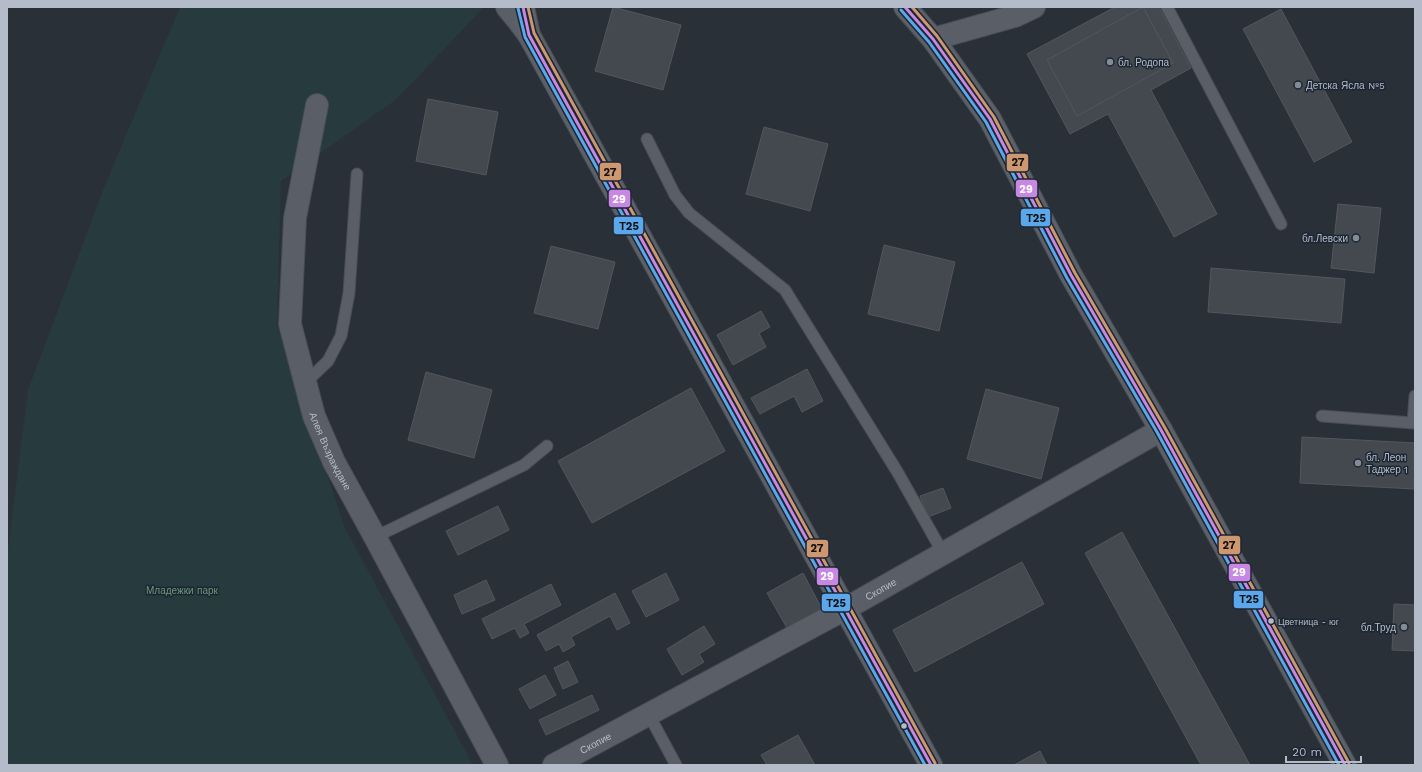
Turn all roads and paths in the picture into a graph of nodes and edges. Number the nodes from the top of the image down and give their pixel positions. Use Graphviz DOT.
graph roads {
  1 [pos="507,7"];
  2 [pos="524,7"];
  3 [pos="905,7"];
  4 [pos="1034,7"];
  5 [pos="1167,7"];
  6 [pos="529,35"];
  7 [pos="933,39"];
  8 [pos="317,105"];
  9 [pos="647,139"];
  10 [pos="357,174"];
  11 [pos="1281,224"];
  12 [pos="306,383"];
  13 [pos="1415,396"];
  14 [pos="1322,416"];
  15 [pos="1161,430"];
  16 [pos="547,446"];
  17 [pos="375,537"];
  18 [pos="943,553"];
  19 [pos="845,609"];
  20 [pos="649,715"];
  21 [pos="497,765"];
  22 [pos="554,765"];
  23 [pos="676,765"];
  24 [pos="931,765"];
  25 [pos="1345,765"];
  1 -- 6 [label="street"];
  2 -- 6 [label="main road"];
  3 -- 7 [label="main road"];
  4 -- 7 [label="street"];
  5 -- 11 [label="lane"];
  6 -- 19 [label="main road"];
  7 -- 15 [label="main road"];
  8 -- 12 [label="street, Алея Възраждане"];
  9 -- 18 [label="lane"];
  10 -- 12 [label="lane"];
  12 -- 17 [label="street, Алея Възраждане"];
  13 -- 14 [label="lane"];
  15 -- 18 [label="street, Скопие"];
  15 -- 25 [label="main road"];
  16 -- 17 [label="lane"];
  17 -- 21 [label="street, Алея Възраждане"];
  18 -- 19 [label="street, Скопие"];
  19 -- 20 [label="street, Скопие"];
  19 -- 24 [label="main road"];
  20 -- 22 [label="street, Скопие"];
  20 -- 23 [label="lane"];
}
